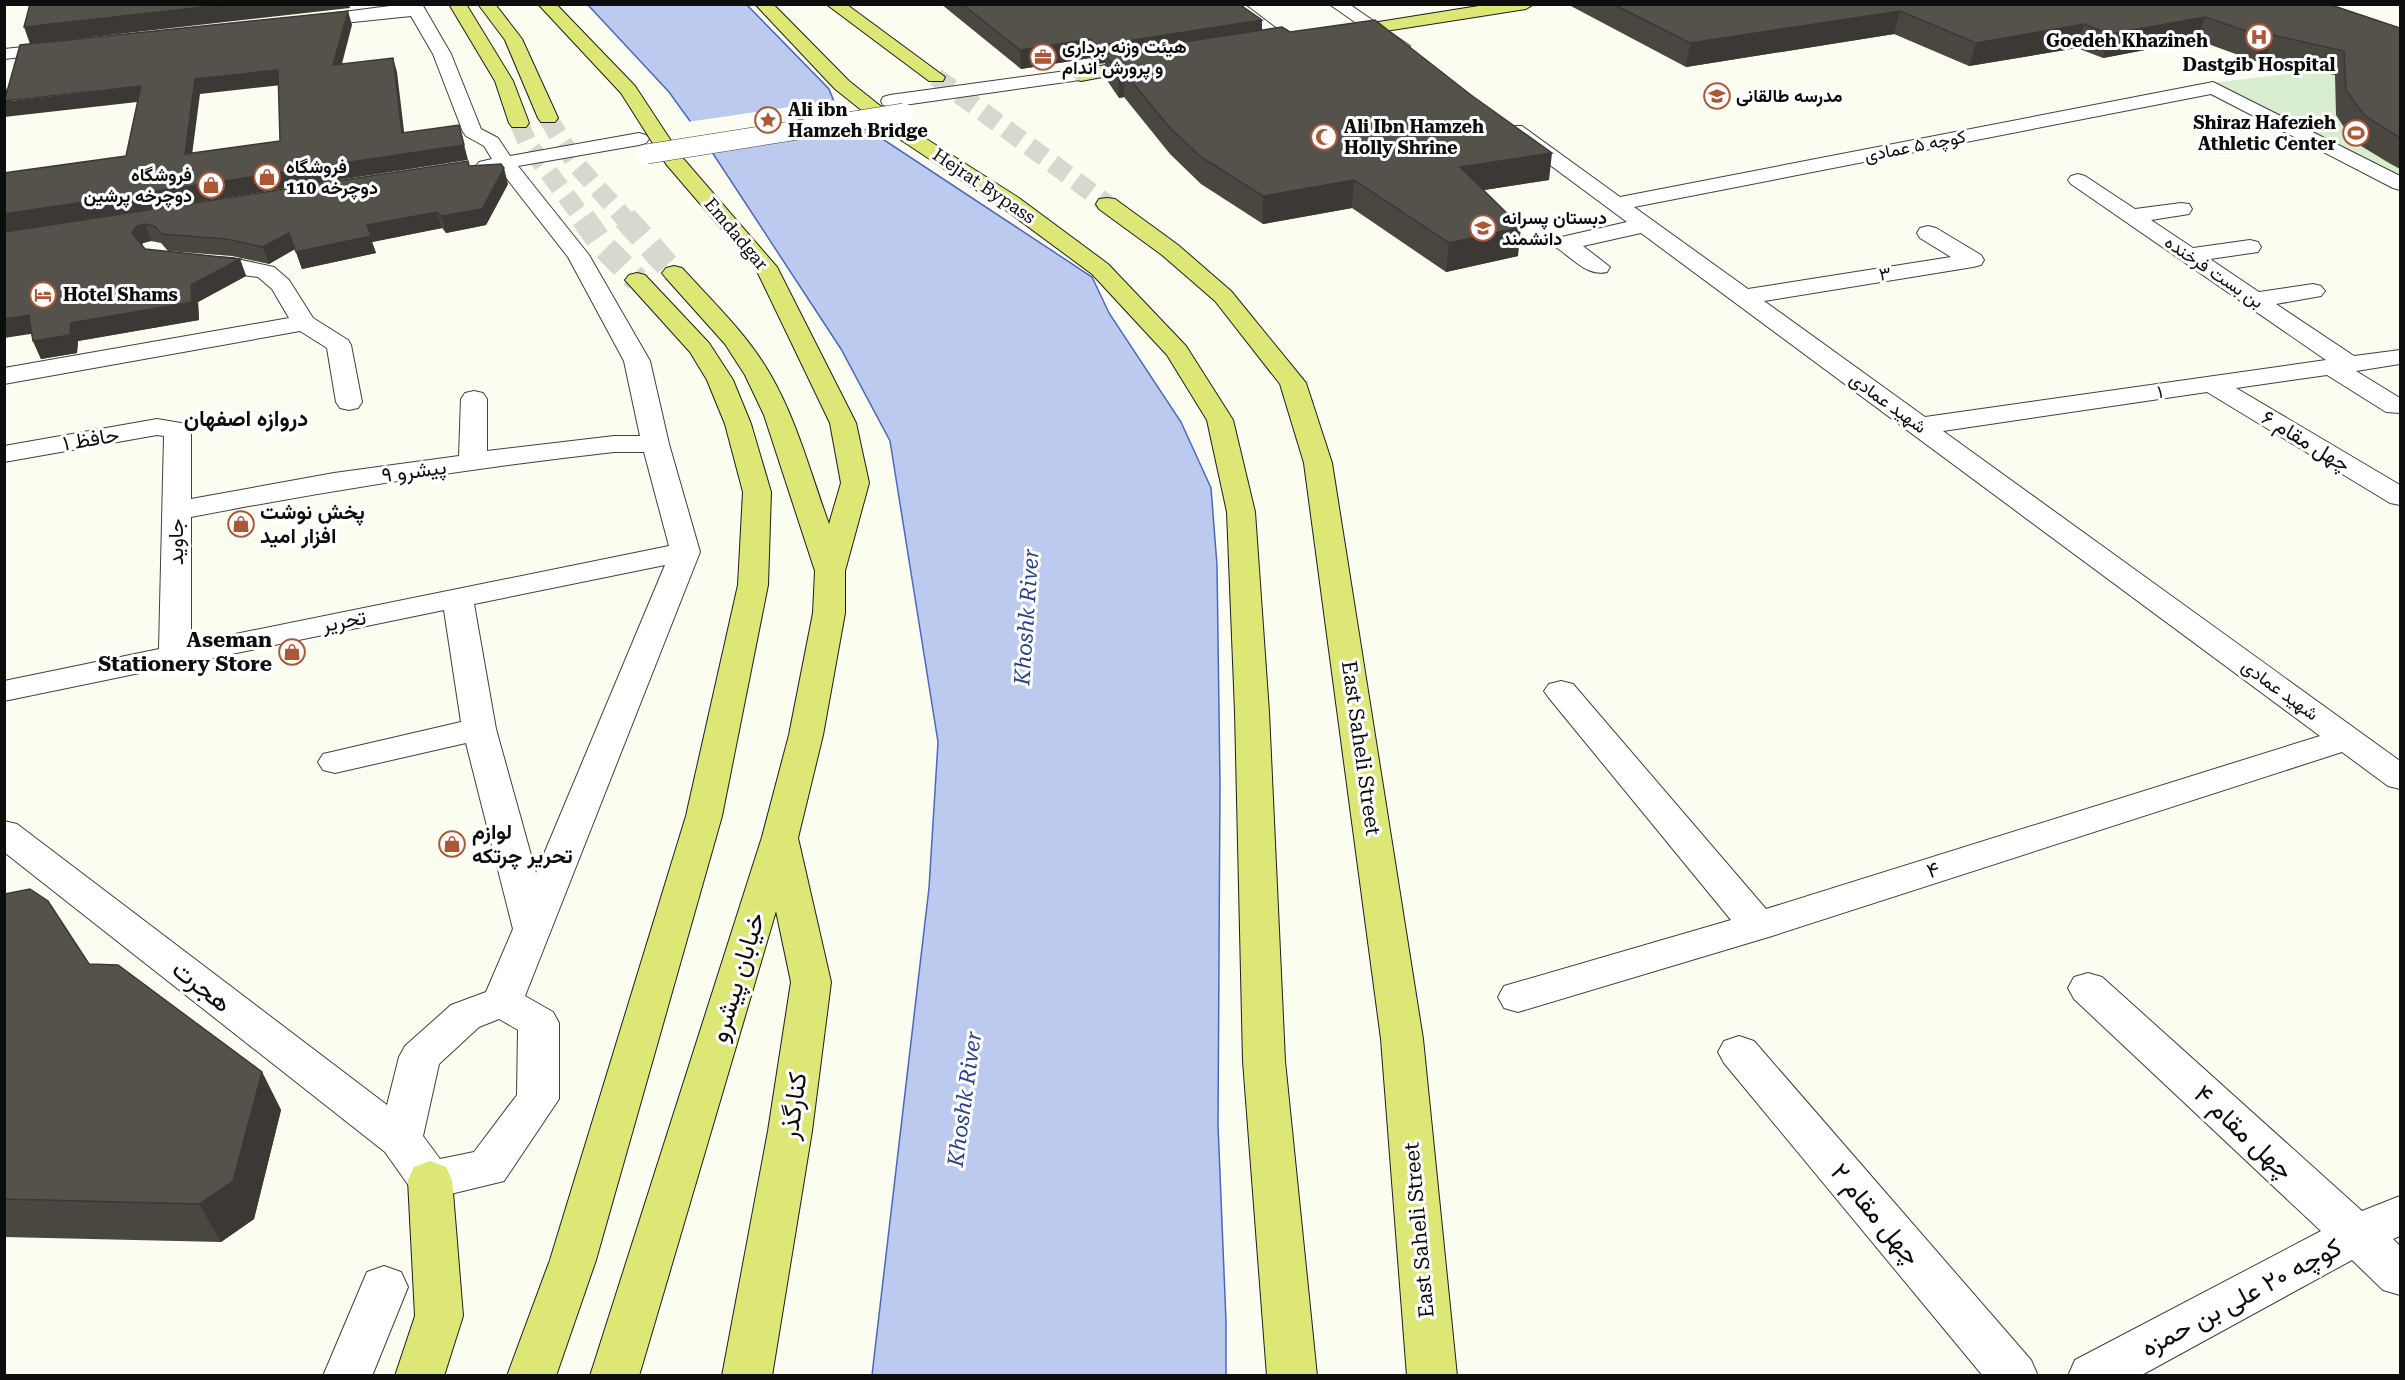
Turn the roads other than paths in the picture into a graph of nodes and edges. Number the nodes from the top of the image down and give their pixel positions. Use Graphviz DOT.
graph roads {
  1 [pos="457,4"];
  2 [pos="486,4"];
  3 [pos="546,4"];
  4 [pos="763,4"];
  5 [pos="834,4"];
  6 [pos="1232,4"];
  7 [pos="1337,4"];
  8 [pos="1526,4"];
  9 [pos="415,7"];
  10 [pos="287,24"];
  11 [pos="1375,27"];
  12 [pos="1284,41"];
  13 [pos="1261,45"];
  14 [pos="75,47"];
  15 [pos="4,54"];
  16 [pos="1171,60"];
  17 [pos="1423,63"];
  18 [pos="1081,75"];
  19 [pos="936,77"];
  20 [pos="1491,112"];
  21 [pos="548,118"];
  22 [pos="519,123"];
  23 [pos="505,163"];
  24 [pos="462,170"];
  25 [pos="2078,180"];
  26 [pos="2400,184"];
  27 [pos="1107,204"];
  28 [pos="1616,204"];
  29 [pos="2181,209"];
  30 [pos="2129,216"];
  31 [pos="1646,225"];
  32 [pos="1928,233"];
  33 [pos="2250,248"];
  34 [pos="2188,255"];
  35 [pos="178,261"];
  36 [pos="1599,267"];
  37 [pos="674,273"];
  38 [pos="637,280"];
  39 [pos="2313,291"];
  40 [pos="1743,297"];
  41 [pos="2256,300"];
  42 [pos="304,323"];
  43 [pos="2400,357"];
  44 [pos="2341,366"];
  45 [pos="4,376"];
  46 [pos="2211,384"];
  47 [pos="474,399"];
  48 [pos="349,402"];
  49 [pos="2395,406"];
  50 [pos="1920,426"];
  51 [pos="178,430"];
  52 [pos="655,444"];
  53 [pos="4,454"];
  54 [pos="473,462"];
  55 [pos="2400,497"];
  56 [pos="176,511"];
  57 [pos="685,552"];
  58 [pos="830,572"];
  59 [pos="458,598"];
  60 [pos="175,655"];
  61 [pos="4,691"];
  62 [pos="1561,691"];
  63 [pos="479,729"];
  64 [pos="2347,739"];
  65 [pos="335,762"];
  66 [pos="2400,778"];
  67 [pos="4,833"];
  68 [pos="780,837"];
  69 [pos="1758,926"];
  70 [pos="531,929"];
  71 [pos="2088,988"];
  72 [pos="1518,997"];
  73 [pos="502,1002"];
  74 [pos="1739,1052"];
  75 [pos="400,1139"];
  76 [pos="430,1180"];
  77 [pos="2400,1215"];
  78 [pos="2357,1235"];
  79 [pos="2400,1275"];
  80 [pos="384,1287"];
  81 [pos="347,1376"];
  82 [pos="419,1376"];
  83 [pos="531,1376"];
  84 [pos="614,1376"];
  85 [pos="747,1376"];
  86 [pos="1292,1376"];
  87 [pos="1432,1376"];
  88 [pos="2014,1376"];
  89 [pos="2092,1376"];
  1 -- 22 [label="main road"];
  2 -- 21 [label="main road"];
  3 -- 58 [label="main road, Emdadgar"];
  4 -- 86 [label="main road, Hejrat Bypass"];
  5 -- 19 [label="main road"];
  6 -- 12 [label="street"];
  7 -- 11 [label="street"];
  8 -- 11 [label="main road"];
  9 -- 10 [label="street"];
  9 -- 23 [label="street"];
  11 -- 12 [label="main road"];
  11 -- 17 [label="street"];
  12 -- 13 [label="main road"];
  14 -- 15 [label="street"];
  16 -- 18 [label="main road"];
  18 -- 23 [label="street, bridge"];
  20 -- 28 [label="street, شهید عمادی"];
  23 -- 24 [label="street"];
  23 -- 52 [label="street"];
  25 -- 30 [label="street, بن بست فرخنده"];
  26 -- 28 [label="street, کوچه ۵ عمادی"];
  27 -- 87 [label="main road, East Saheli Street"];
  28 -- 31 [label="street, شهید عمادی"];
  29 -- 30 [label="street"];
  30 -- 34 [label="street, بن بست فرخنده"];
  31 -- 36 [label="street"];
  31 -- 40 [label="street, شهید عمادی"];
  32 -- 40 [label="street, ۳"];
  33 -- 34 [label="street"];
  34 -- 41 [label="street, بن بست فرخنده"];
  35 -- 42 [label="street"];
  37 -- 58 [label="main road"];
  38 -- 83 [label="main road"];
  39 -- 41 [label="street"];
  40 -- 50 [label="street, شهید عمادی"];
  41 -- 44 [label="street, بن بست فرخنده"];
  42 -- 45 [label="street"];
  42 -- 48 [label="street"];
  43 -- 44 [label="street, ۱"];
  44 -- 46 [label="street, ۱"];
  44 -- 49 [label="street, بن بست فرخنده"];
  46 -- 50 [label="street, ۱"];
  46 -- 55 [label="street, چهل مقام ۶"];
  47 -- 54 [label="street"];
  50 -- 64 [label="street, شهید عمادی"];
  51 -- 53 [label="street, حافظ ۱"];
  51 -- 56 [label="street, جاوید"];
  52 -- 54 [label="street, پیشرو ۹"];
  52 -- 57 [label="street"];
  54 -- 56 [label="street, پیشرو ۹"];
  56 -- 60 [label="street, جاوید"];
  57 -- 59 [label="street, تحریر"];
  57 -- 70 [label="street"];
  58 -- 68 [label="main road, خیابان پیشرو"];
  59 -- 60 [label="street, تحریر"];
  59 -- 63 [label="street"];
  60 -- 61 [label="street, تحریر"];
  62 -- 69 [label="street"];
  63 -- 65 [label="street"];
  63 -- 70 [label="street"];
  64 -- 66 [label="street, شهید عمادی"];
  64 -- 69 [label="street, ۴"];
  67 -- 75 [label="street, هجرت"];
  68 -- 84 [label="main road, خیابان پیشرو"];
  68 -- 85 [label="main road, کنارگذر"];
  69 -- 72 [label="street, ۴"];
  70 -- 73 [label="street"];
  71 -- 78 [label="street, چهل مقام ۴"];
  73 -- 75 [label="street"];
  73 -- 76 [label="street"];
  74 -- 88 [label="street, چهل مقام ۲"];
  75 -- 76 [label="street"];
  76 -- 82 [label="main road"];
  77 -- 78 [label="street, کوچه ۲۰ علی بن حمزه"];
  78 -- 79 [label="street, چهل مقام ۴"];
  78 -- 89 [label="street, کوچه ۲۰ علی بن حمزه"];
  80 -- 81 [label="street"];
}
